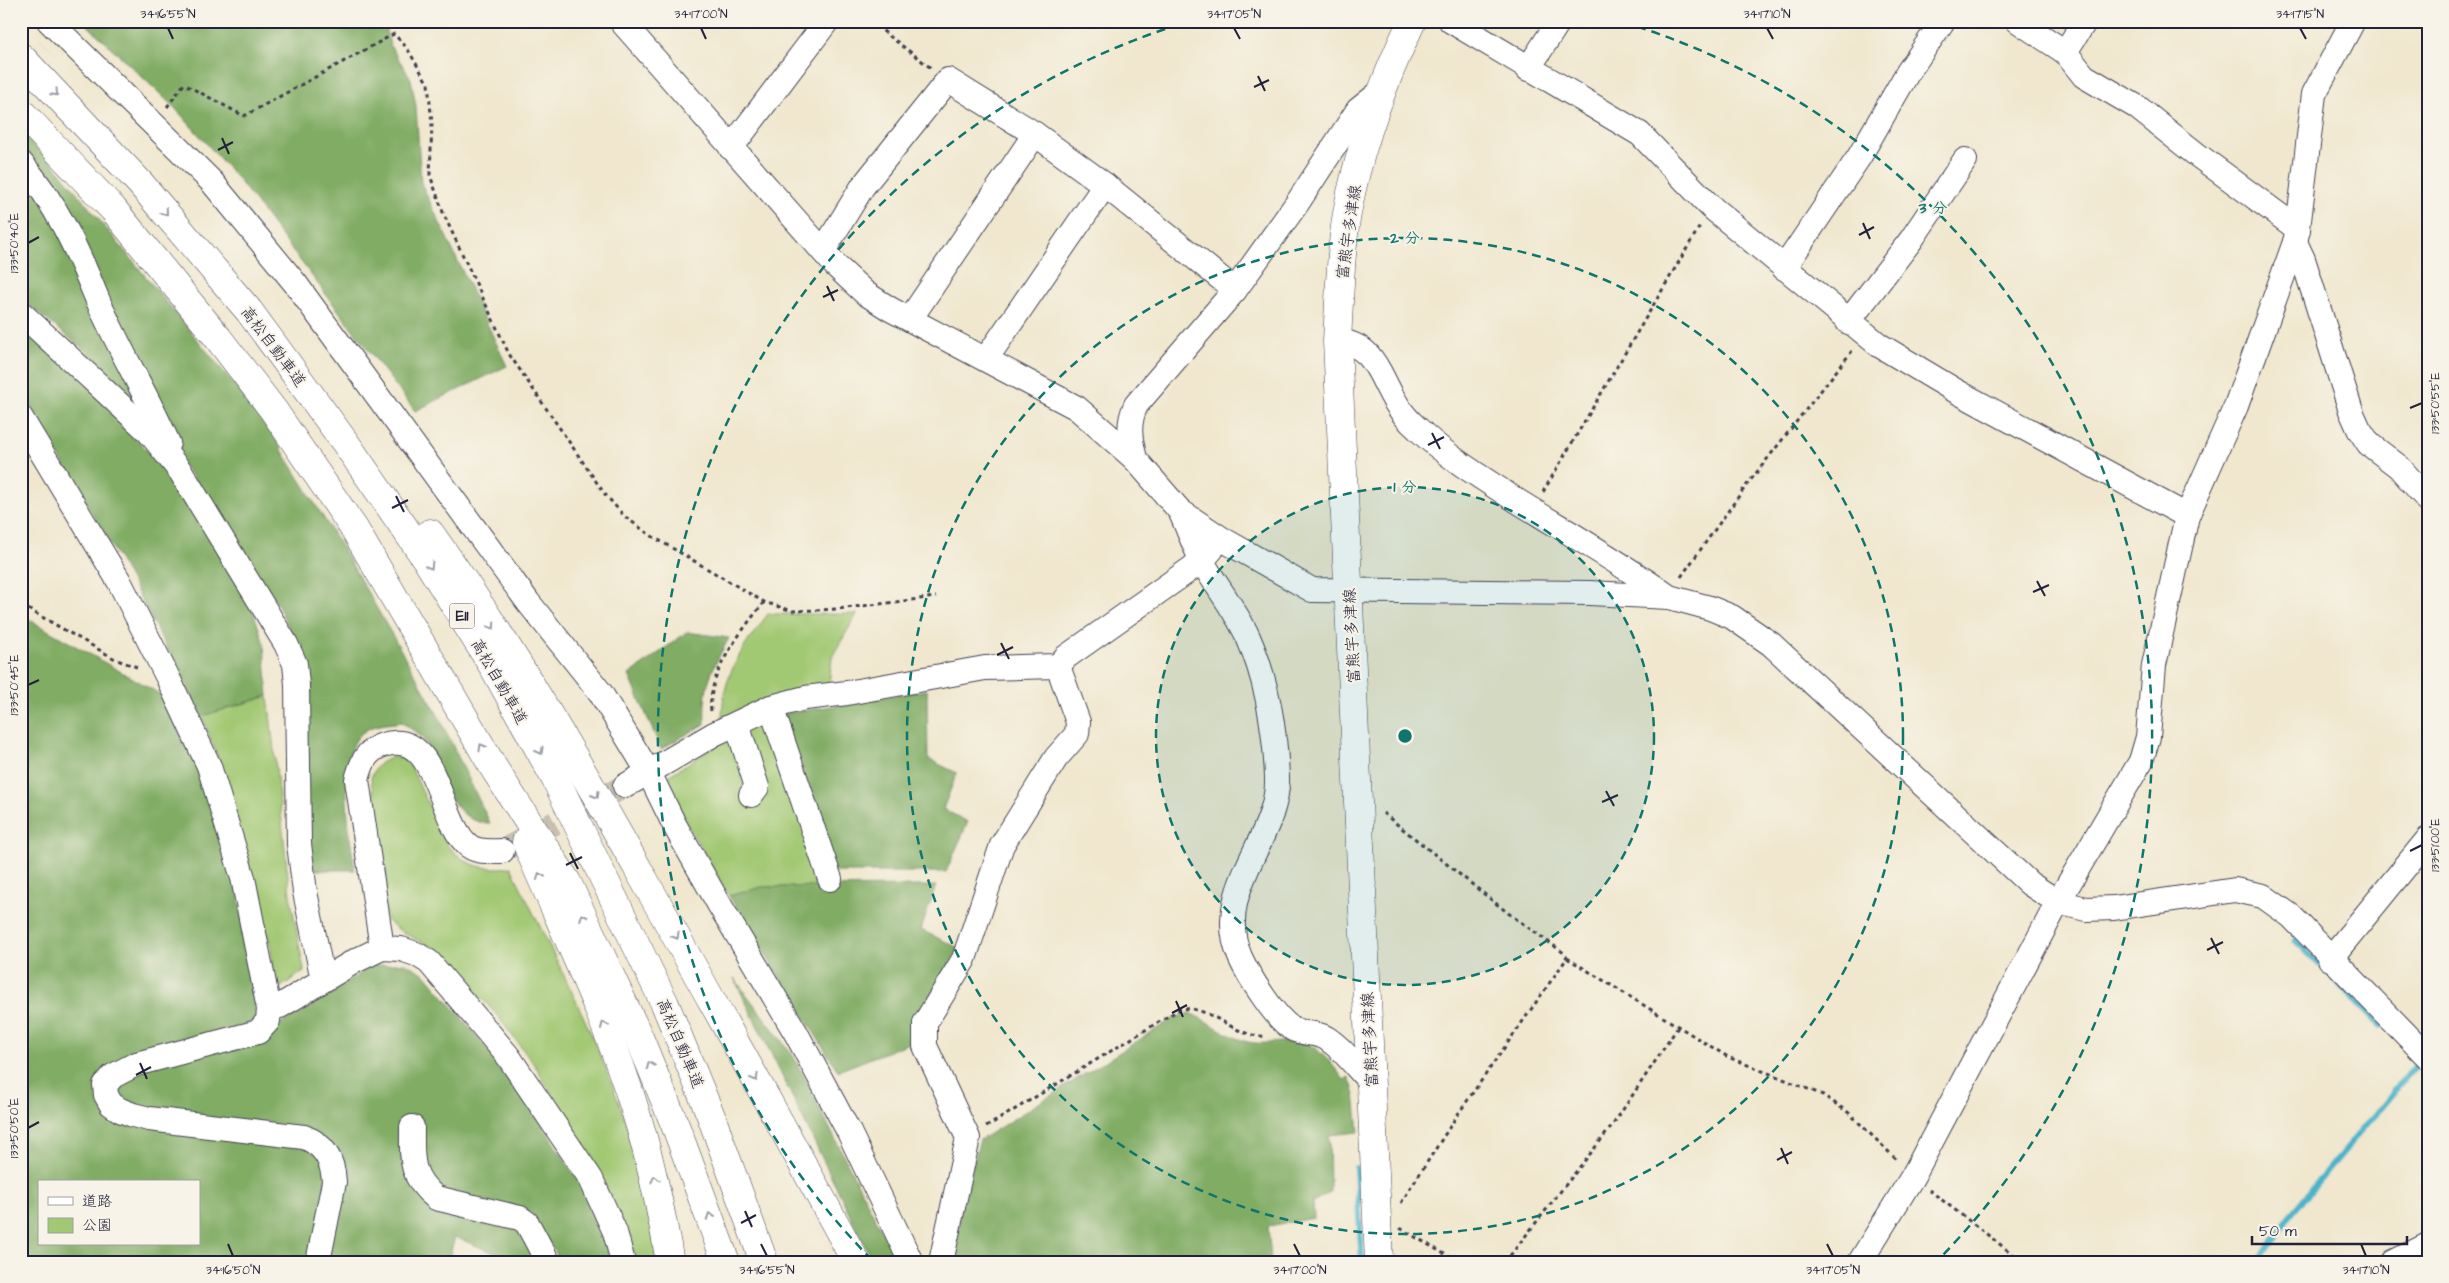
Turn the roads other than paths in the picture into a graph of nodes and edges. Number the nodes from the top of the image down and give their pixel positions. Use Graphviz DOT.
graph roads {
  1 [pos="621,21"];
  2 [pos="827,21"];
  3 [pos="1412,21"];
  4 [pos="1451,21"];
  5 [pos="1559,21"];
  6 [pos="1943,21"];
  7 [pos="2018,21"];
  8 [pos="2085,21"];
  9 [pos="2353,21"];
  10 [pos="51,30"];
  11 [pos="2065,52"];
  12 [pos="21,57"];
  13 [pos="1528,68"];
  14 [pos="1383,90"];
  15 [pos="21,112"];
  16 [pos="1034,134"];
  17 [pos="731,148"];
  18 [pos="1965,160"];
  19 [pos="21,163"];
  20 [pos="1105,185"];
  21 [pos="2297,235"];
  22 [pos="823,251"];
  23 [pos="1784,268"];
  24 [pos="1236,290"];
  25 [pos="249,311"];
  26 [pos="21,313"];
  27 [pos="910,319"];
  28 [pos="1856,328"];
  29 [pos="1337,341"];
  30 [pos="986,359"];
  31 [pos="21,418"];
  32 [pos="1134,459"];
  33 [pos="181,472"];
  34 [pos="2428,500"];
  35 [pos="1180,511"];
  36 [pos="2188,516"];
  37 [pos="1222,539"];
  38 [pos="1202,561"];
  39 [pos="1349,591"];
  40 [pos="1669,597"];
  41 [pos="1058,666"];
  42 [pos="771,707"];
  43 [pos="737,724"];
  44 [pos="495,770"];
  45 [pos="649,773"];
  46 [pos="625,786"];
  47 [pos="751,795"];
  48 [pos="2428,840"];
  49 [pos="502,851"];
  50 [pos="830,879"];
  51 [pos="2058,902"];
  52 [pos="382,948"];
  53 [pos="2330,959"];
  54 [pos="323,980"];
  55 [pos="269,1009"];
  56 [pos="2424,1045"];
  57 [pos="1371,1083"];
  58 [pos="412,1126"];
  59 [pos="2428,1245"];
  60 [pos="318,1262"];
  61 [pos="548,1262"];
  62 [pos="623,1262"];
  63 [pos="670,1262"];
  64 [pos="726,1262"];
  65 [pos="764,1262"];
  66 [pos="856,1262"];
  67 [pos="911,1262"];
  68 [pos="941,1262"];
  69 [pos="1378,1262"];
  70 [pos="1860,1262"];
  71 [pos="2394,1262"];
  1 -- 17 [label="street"];
  2 -- 17 [label="street"];
  3 -- 14 [label="main road, 富熊宇多津線"];
  4 -- 13 [label="street"];
  5 -- 13 [label="street"];
  6 -- 23 [label="street"];
  7 -- 11 [label="street"];
  8 -- 11 [label="street"];
  9 -- 21 [label="street"];
  10 -- 45 [label="street"];
  11 -- 21 [label="street"];
  12 -- 25 [label="main road, 高松自動車道 / E11, one-way"];
  13 -- 23 [label="street"];
  14 -- 24 [label="street"];
  14 -- 29 [label="main road, 富熊宇多津線"];
  44 -- 15 [label="main road, one-way"];
  16 -- 20 [label="street"];
  16 -- 22 [label="street"];
  16 -- 27 [label="street"];
  17 -- 22 [label="street"];
  18 -- 28 [label="street"];
  19 -- 33 [label="street"];
  20 -- 24 [label="street"];
  20 -- 30 [label="street"];
  21 -- 34 [label="street"];
  21 -- 36 [label="street"];
  22 -- 27 [label="street"];
  23 -- 28 [label="street"];
  24 -- 32 [label="street"];
  25 -- 65 [label="main road, 高松自動車道 / E11, one-way"];
  25 -- 66 [label="main road, one-way"];
  26 -- 33 [label="street"];
  27 -- 30 [label="street"];
  28 -- 36 [label="street"];
  29 -- 39 [label="main road, 富熊宇多津線"];
  29 -- 40 [label="street"];
  30 -- 32 [label="street"];
  31 -- 55 [label="street"];
  32 -- 35 [label="street"];
  33 -- 54 [label="street"];
  35 -- 37 [label="street"];
  35 -- 38 [label="street"];
  36 -- 51 [label="street"];
  37 -- 38 [label="street"];
  37 -- 39 [label="street"];
  38 -- 41 [label="street"];
  38 -- 57 [label="street"];
  39 -- 40 [label="street"];
  39 -- 57 [label="main road, 富熊宇多津線"];
  40 -- 51 [label="street"];
  41 -- 42 [label="street"];
  41 -- 68 [label="street"];
  42 -- 43 [label="street"];
  42 -- 50 [label="street"];
  43 -- 45 [label="street"];
  43 -- 47 [label="street"];
  63 -- 44 [label="main road, one-way"];
  64 -- 44 [label="main road, one-way"];
  45 -- 46 [label="street"];
  45 -- 67 [label="street"];
  48 -- 53 [label="street"];
  49 -- 52 [label="street"];
  51 -- 53 [label="street"];
  51 -- 70 [label="street"];
  52 -- 54 [label="street"];
  52 -- 62 [label="street"];
  53 -- 56 [label="street"];
  54 -- 55 [label="street"];
  55 -- 60 [label="street"];
  57 -- 69 [label="main road, 富熊宇多津線"];
  58 -- 61 [label="street"];
  59 -- 71 [label="street"];
}
